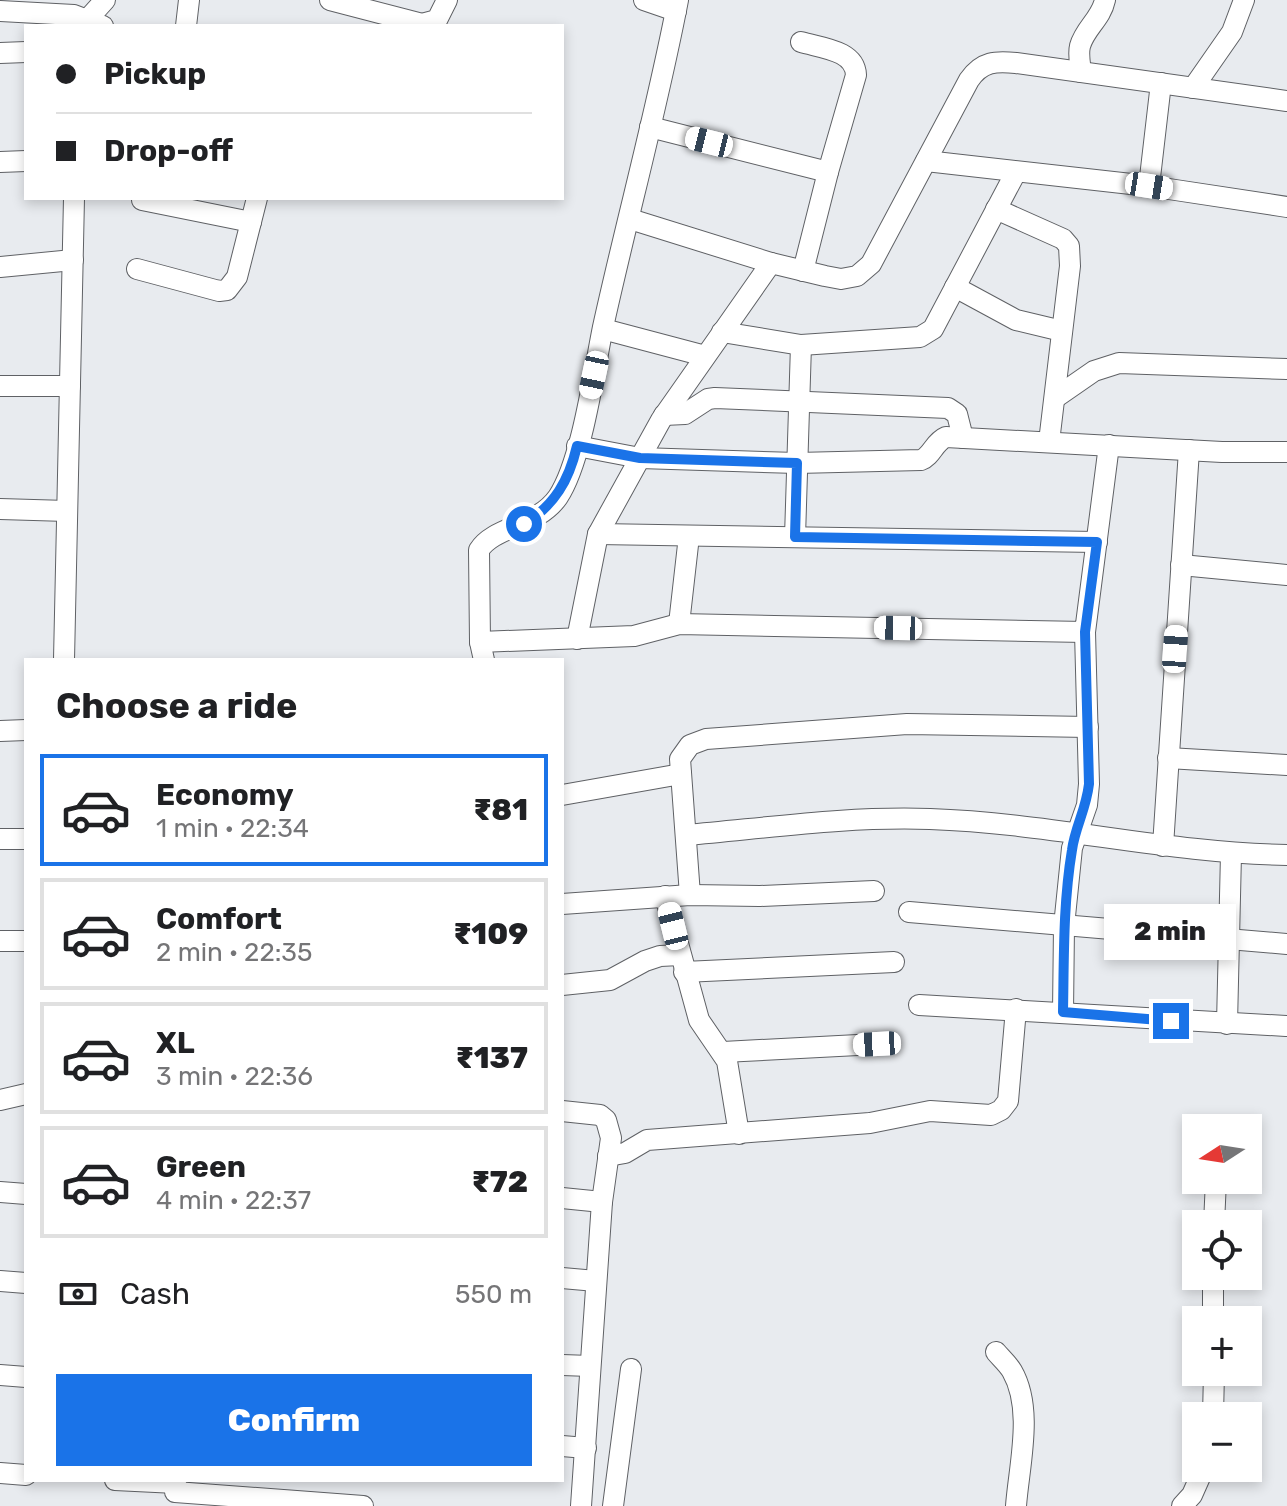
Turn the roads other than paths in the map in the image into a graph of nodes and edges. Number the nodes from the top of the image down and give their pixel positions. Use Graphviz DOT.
graph roads {
  1 [pos="105,0"];
  2 [pos="189,0"];
  3 [pos="330,0"];
  4 [pos="447,0"];
  5 [pos="644,0"];
  6 [pos="1105,0"];
  7 [pos="1244,0"];
  8 [pos="677,5"];
  9 [pos="0,11"];
  10 [pos="83,17"];
  11 [pos="186,24"];
  12 [pos="801,42"];
  13 [pos="24,52"];
  14 [pos="0,53"];
  15 [pos="1081,72"];
  16 [pos="1161,83"];
  17 [pos="1193,88"];
  18 [pos="1287,101"];
  19 [pos="650,127"];
  20 [pos="24,161"];
  21 [pos="926,161"];
  22 [pos="0,162"];
  23 [pos="828,172"];
  24 [pos="1016,172"];
  25 [pos="1149,186"];
  26 [pos="74,200"];
  27 [pos="142,200"];
  28 [pos="256,200"];
  29 [pos="1287,207"];
  30 [pos="996,209"];
  31 [pos="630,219"];
  32 [pos="251,222"];
  33 [pos="73,260"];
  34 [pos="771,263"];
  35 [pos="0,267"];
  36 [pos="137,269"];
  37 [pos="803,271"];
  38 [pos="955,287"];
  39 [pos="603,329"];
  40 [pos="1062,331"];
  41 [pos="722,332"];
  42 [pos="801,345"];
  43 [pos="705,356"];
  44 [pos="1287,369"];
  45 [pos="0,386"];
  46 [pos="70,386"];
  47 [pos="1055,398"];
  48 [pos="799,401"];
  49 [pos="664,415"];
  50 [pos="963,438"];
  51 [pos="1049,442"];
  52 [pos="1109,445"];
  53 [pos="577,446"];
  54 [pos="1189,450"];
  55 [pos="1287,452"];
  56 [pos="640,458"];
  57 [pos="797,463"];
  58 [pos="0,509"];
  59 [pos="67,511"];
  60 [pos="598,534"];
  61 [pos="689,536"];
  62 [pos="795,537"];
  63 [pos="1097,542"];
  64 [pos="1181,565"];
  65 [pos="1287,575"];
  66 [pos="679,624"];
  67 [pos="1085,632"];
  68 [pos="577,639"];
  69 [pos="482,651"];
  70 [pos="64,658"];
  71 [pos="1088,727"];
  72 [pos="24,730"];
  73 [pos="0,731"];
  74 [pos="1168,758"];
  75 [pos="1287,765"];
  76 [pos="681,774"];
  77 [pos="564,795"];
  78 [pos="687,835"];
  79 [pos="1076,835"];
  80 [pos="0,839"];
  81 [pos="24,839"];
  82 [pos="1163,846"];
  83 [pos="1231,854"];
  84 [pos="1287,855"];
  85 [pos="874,891"];
  86 [pos="690,895"];
  87 [pos="665,896"];
  88 [pos="564,904"];
  89 [pos="909,912"];
  90 [pos="1064,926"];
  91 [pos="1228,939"];
  92 [pos="0,941"];
  93 [pos="24,941"];
  94 [pos="1287,944"];
  95 [pos="894,962"];
  96 [pos="682,964"];
  97 [pos="564,985"];
  98 [pos="919,1005"];
  99 [pos="1016,1009"];
  100 [pos="1063,1012"];
  101 [pos="1227,1024"];
  102 [pos="1286,1026"];
  103 [pos="877,1044"];
  104 [pos="723,1052"];
  105 [pos="24,1094"];
  106 [pos="0,1100"];
  107 [pos="564,1111"];
  108 [pos="739,1134"];
  109 [pos="608,1156"];
  110 [pos="0,1192"];
  111 [pos="24,1194"];
  112 [pos="564,1198"];
  113 [pos="602,1202"];
  114 [pos="564,1278"];
  115 [pos="0,1281"];
  116 [pos="596,1281"];
  117 [pos="24,1283"];
  118 [pos="996,1352"];
  119 [pos="564,1365"];
  120 [pos="590,1366"];
  121 [pos="631,1369"];
  122 [pos="0,1375"];
  123 [pos="24,1377"];
  124 [pos="564,1446"];
  125 [pos="586,1448"];
  126 [pos="0,1473"];
  127 [pos="24,1475"];
  128 [pos="127,1482"];
  129 [pos="1198,1482"];
  130 [pos="175,1490"];
  131 [pos="363,1506"];
  132 [pos="581,1506"];
  133 [pos="613,1506"];
  134 [pos="1016,1506"];
  135 [pos="1182,1506"];
  1 -- 10 [label="street"];
  2 -- 11 [label="street"];
  3 -- 4 [label="street"];
  5 -- 8 [label="street"];
  6 -- 15 [label="street"];
  7 -- 17 [label="street"];
  8 -- 19 [label="street"];
  9 -- 10 [label="street"];
  12 -- 23 [label="street"];
  13 -- 14 [label="street"];
  15 -- 16 [label="street"];
  15 -- 21 [label="street"];
  16 -- 17 [label="street"];
  16 -- 25 [label="street"];
  17 -- 18 [label="street"];
  19 -- 23 [label="street"];
  19 -- 31 [label="street"];
  20 -- 22 [label="street"];
  21 -- 24 [label="street"];
  21 -- 37 [label="street"];
  23 -- 37 [label="street"];
  24 -- 25 [label="street"];
  24 -- 30 [label="street"];
  25 -- 29 [label="street"];
  26 -- 33 [label="street"];
  27 -- 32 [label="street"];
  28 -- 32 [label="street"];
  30 -- 38 [label="street"];
  30 -- 40 [label="street"];
  31 -- 34 [label="street"];
  31 -- 39 [label="street"];
  32 -- 36 [label="street"];
  33 -- 35 [label="street"];
  33 -- 46 [label="street"];
  34 -- 37 [label="street"];
  34 -- 41 [label="street"];
  38 -- 40 [label="street"];
  38 -- 42 [label="street"];
  39 -- 43 [label="street"];
  39 -- 53 [label="street"];
  40 -- 47 [label="street"];
  41 -- 42 [label="street"];
  41 -- 43 [label="street"];
  42 -- 48 [label="street"];
  43 -- 49 [label="street"];
  44 -- 47 [label="street"];
  45 -- 46 [label="street"];
  46 -- 59 [label="street"];
  47 -- 51 [label="street"];
  48 -- 49 [label="street"];
  48 -- 50 [label="street"];
  48 -- 57 [label="street"];
  49 -- 56 [label="street"];
  50 -- 51 [label="street"];
  50 -- 57 [label="street"];
  51 -- 52 [label="street"];
  52 -- 54 [label="street"];
  52 -- 63 [label="street"];
  53 -- 56 [label="street"];
  53 -- 69 [label="street"];
  54 -- 55 [label="street"];
  54 -- 64 [label="street"];
  56 -- 57 [label="street"];
  56 -- 60 [label="street"];
  57 -- 62 [label="street"];
  58 -- 59 [label="street"];
  59 -- 70 [label="street"];
  60 -- 61 [label="street"];
  60 -- 68 [label="street"];
  61 -- 62 [label="street"];
  61 -- 66 [label="street"];
  62 -- 63 [label="street"];
  63 -- 67 [label="street"];
  64 -- 65 [label="street"];
  64 -- 74 [label="street"];
  66 -- 67 [label="street"];
  66 -- 68 [label="street"];
  67 -- 71 [label="street"];
  68 -- 69 [label="street"];
  71 -- 76 [label="street"];
  71 -- 79 [label="street"];
  72 -- 73 [label="street"];
  74 -- 75 [label="street"];
  74 -- 82 [label="street"];
  76 -- 77 [label="street"];
  76 -- 78 [label="street"];
  78 -- 79 [label="street"];
  78 -- 86 [label="street"];
  79 -- 82 [label="street"];
  79 -- 90 [label="street"];
  80 -- 81 [label="street"];
  82 -- 83 [label="street"];
  83 -- 84 [label="street"];
  83 -- 91 [label="street"];
  85 -- 86 [label="street"];
  86 -- 87 [label="street"];
  87 -- 88 [label="street"];
  87 -- 96 [label="street"];
  89 -- 90 [label="street"];
  90 -- 91 [label="street"];
  90 -- 100 [label="street"];
  91 -- 94 [label="street"];
  91 -- 101 [label="street"];
  92 -- 93 [label="street"];
  95 -- 96 [label="street"];
  96 -- 97 [label="street"];
  96 -- 104 [label="street"];
  98 -- 99 [label="street"];
  99 -- 100 [label="street"];
  99 -- 108 [label="street"];
  100 -- 101 [label="street"];
  101 -- 102 [label="street"];
  103 -- 104 [label="street"];
  104 -- 108 [label="street"];
  105 -- 106 [label="street"];
  107 -- 109 [label="street"];
  108 -- 109 [label="street"];
  109 -- 113 [label="street"];
  110 -- 111 [label="street"];
  112 -- 113 [label="street"];
  113 -- 116 [label="street"];
  114 -- 116 [label="street"];
  115 -- 117 [label="street"];
  116 -- 120 [label="street"];
  118 -- 134 [label="street"];
  119 -- 120 [label="street"];
  120 -- 125 [label="street"];
  121 -- 133 [label="street"];
  122 -- 123 [label="street"];
  124 -- 125 [label="street"];
  125 -- 132 [label="street"];
  126 -- 127 [label="street"];
  128 -- 130 [label="street"];
  129 -- 135 [label="street"];
  130 -- 131 [label="street"];
}
